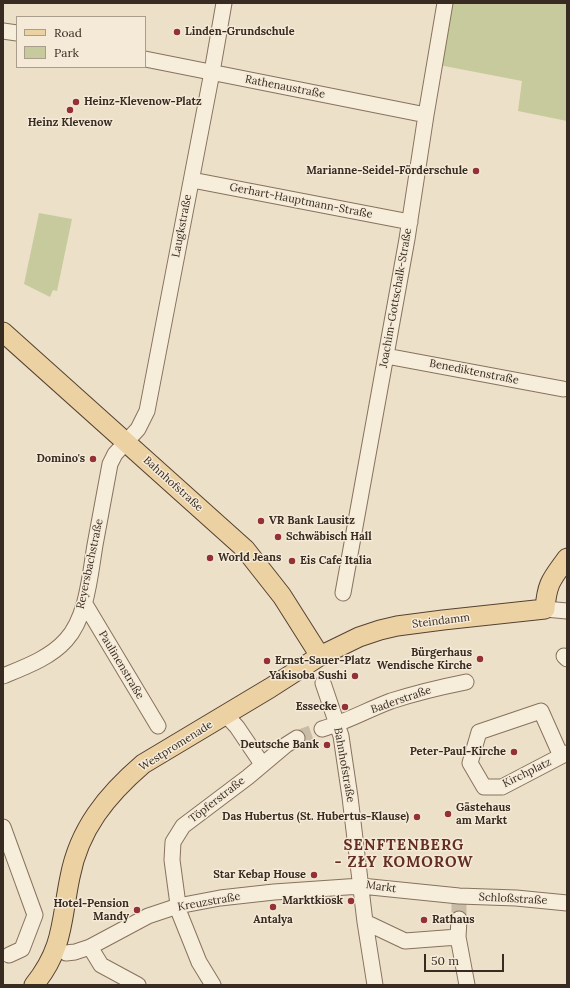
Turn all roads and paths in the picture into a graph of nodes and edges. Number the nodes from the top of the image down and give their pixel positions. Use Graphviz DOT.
graph roads {
  1 [pos="224,3"];
  2 [pos="445,3"];
  3 [pos="3,31"];
  4 [pos="16,33"];
  5 [pos="146,59"];
  6 [pos="212,72"];
  7 [pos="426,115"];
  8 [pos="192,180"];
  9 [pos="410,222"];
  10 [pos="3,332"];
  11 [pos="386,356"];
  12 [pos="563,389"];
  13 [pos="126,442"];
  14 [pos="567,558"];
  15 [pos="343,593"];
  16 [pos="85,604"];
  17 [pos="545,609"];
  18 [pos="567,611"];
  19 [pos="320,656"];
  20 [pos="3,676"];
  21 [pos="466,682"];
  22 [pos="322,683"];
  23 [pos="226,715"];
  24 [pos="158,726"];
  25 [pos="333,726"];
  26 [pos="297,738"];
  27 [pos="564,755"];
  28 [pos="262,764"];
  29 [pos="354,826"];
  30 [pos="3,827"];
  31 [pos="361,886"];
  32 [pos="459,900"];
  33 [pos="567,903"];
  34 [pos="178,906"];
  35 [pos="459,919"];
  36 [pos="365,922"];
  37 [pos="456,937"];
  38 [pos="9,955"];
  39 [pos="34,985"];
  40 [pos="138,985"];
  41 [pos="213,985"];
  42 [pos="375,985"];
  43 [pos="467,985"];
  1 -- 6 [label="street, Laugkstraße"];
  2 -- 7 [label="street, Joachim-Gottschalk-Straße"];
  3 -- 4 [label="street"];
  5 -- 6 [label="street, Rathenaustraße"];
  6 -- 7 [label="street, Rathenaustraße"];
  6 -- 8 [label="street, Laugkstraße"];
  7 -- 9 [label="street, Joachim-Gottschalk-Straße"];
  8 -- 9 [label="street, Gerhart-Hauptmann-Straße"];
  8 -- 13 [label="street, Laugkstraße"];
  9 -- 11 [label="street, Joachim-Gottschalk-Straße"];
  10 -- 13 [label="main road, Bahnhofstraße"];
  11 -- 12 [label="street, Benediktenstraße"];
  11 -- 15 [label="street, Joachim-Gottschalk-Straße"];
  13 -- 16 [label="street, Reyersbachstraße"];
  13 -- 19 [label="main road, Bahnhofstraße"];
  14 -- 17 [label="main road"];
  16 -- 20 [label="street, Reyersbachstraße"];
  16 -- 24 [label="street, Paulinenstraße"];
  17 -- 18 [label="street, Steindamm"];
  17 -- 19 [label="main road, Steindamm"];
  19 -- 23 [label="main road, Westpromenade"];
  21 -- 25 [label="street, Baderstraße"];
  22 -- 25 [label="street, Bahnhofstraße"];
  23 -- 28 [label="street"];
  23 -- 39 [label="main road, Westpromenade"];
  25 -- 29 [label="street, Bahnhofstraße"];
  26 -- 28 [label="street, Töpferstraße"];
  27 -- 27 [label="street, Kirchplatz"];
  28 -- 34 [label="street, Töpferstraße"];
  29 -- 31 [label="street, Markt"];
  30 -- 38 [label="street"];
  31 -- 32 [label="street, Markt"];
  31 -- 34 [label="street, Kreuzstraße"];
  31 -- 36 [label="street"];
  32 -- 33 [label="street, Schloßstraße"];
  34 -- 40 [label="street, Kreuzstraße"];
  34 -- 41 [label="street, Töpferstraße"];
  35 -- 37 [label="street"];
  36 -- 37 [label="street"];
  36 -- 42 [label="street"];
  37 -- 43 [label="street"];
}
